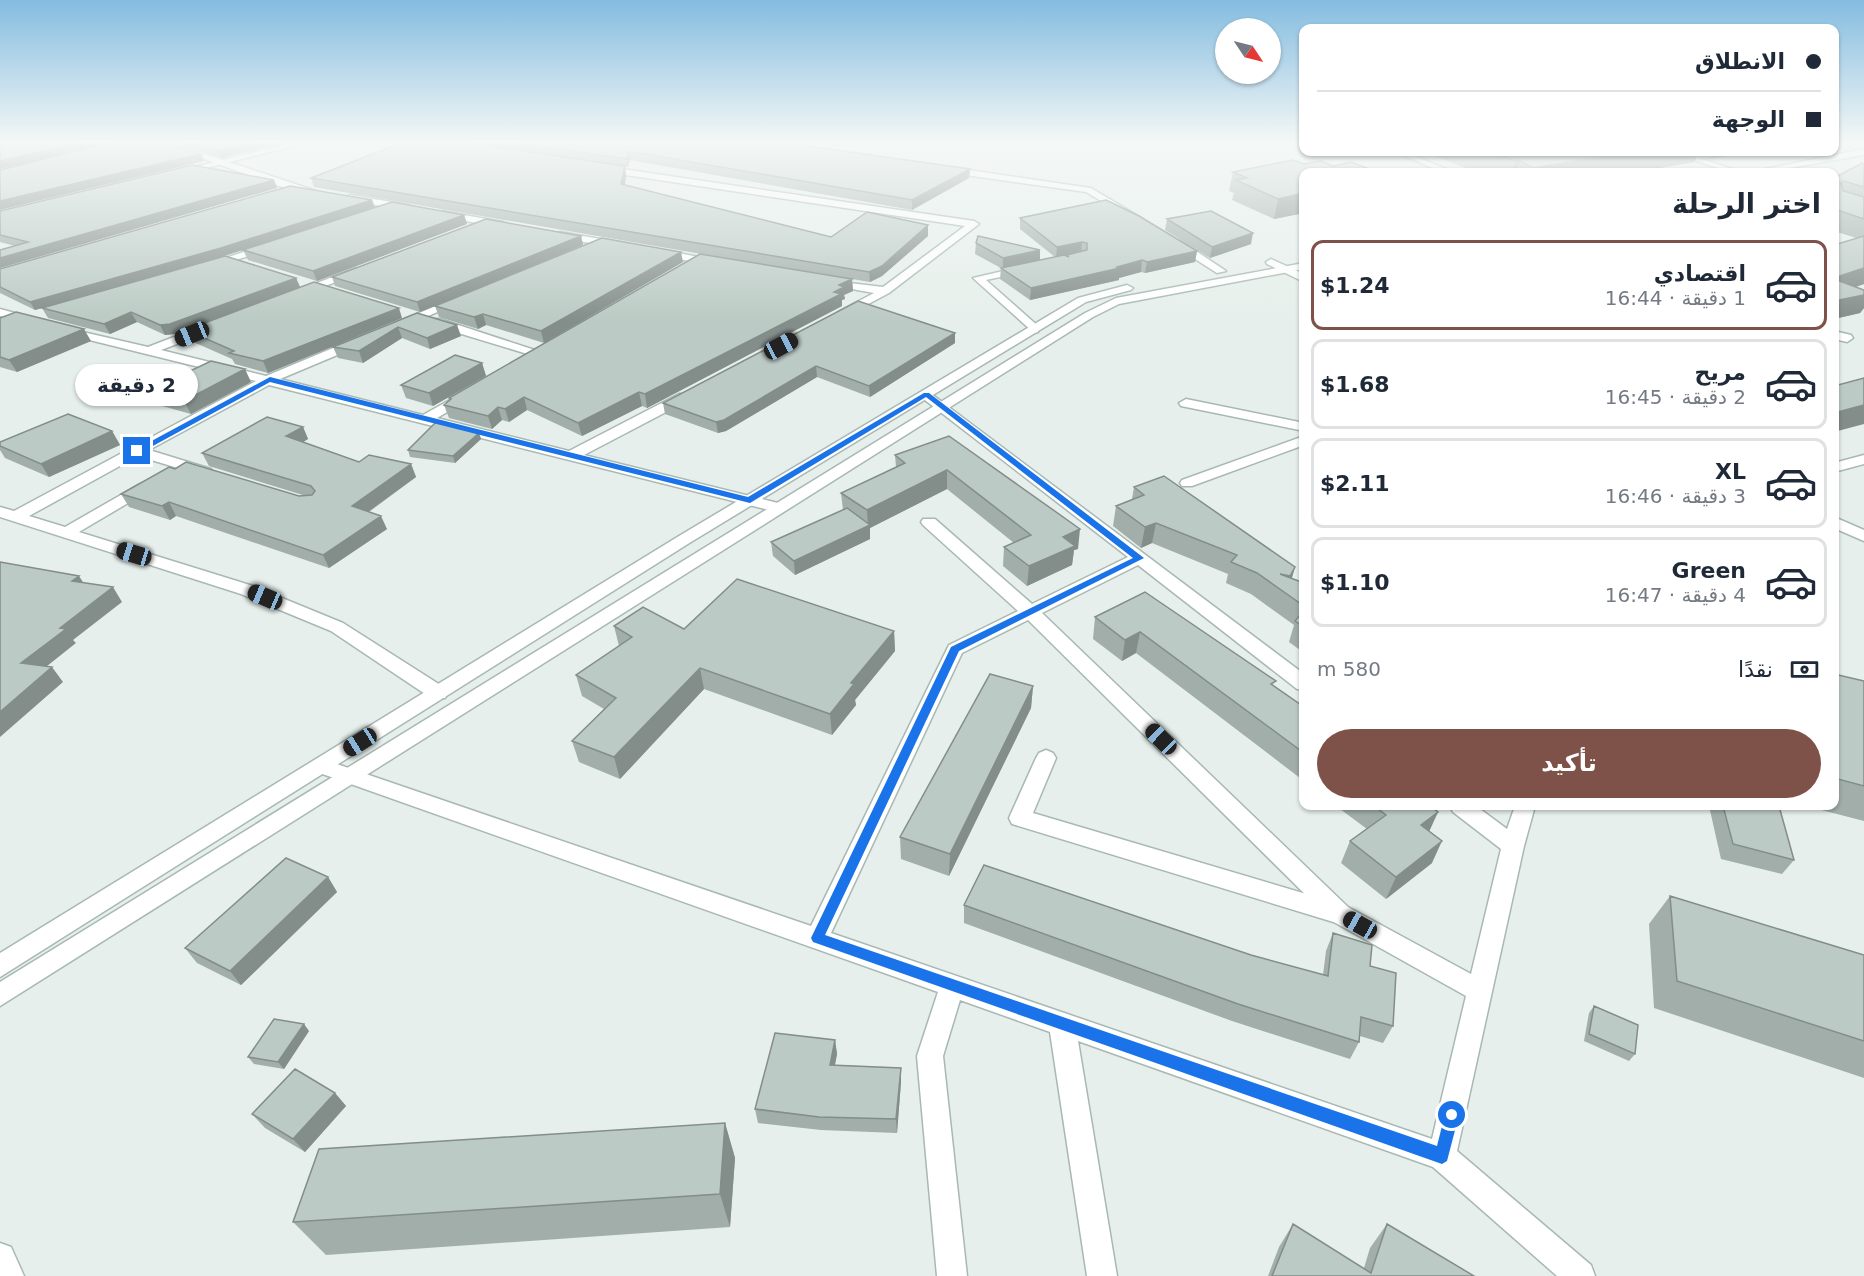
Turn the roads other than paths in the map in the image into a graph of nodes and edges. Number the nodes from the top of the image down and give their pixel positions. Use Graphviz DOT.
graph roads {
  1 [pos="376,203"];
  2 [pos="828,203"];
  3 [pos="1113,203"];
  4 [pos="396,206"];
  5 [pos="374,213"];
  6 [pos="487,222"];
  7 [pos="510,226"];
  8 [pos="1152,227"];
  9 [pos="465,230"];
  10 [pos="545,232"];
  11 [pos="1172,240"];
  12 [pos="284,242"];
  13 [pos="603,243"];
  14 [pos="581,251"];
  15 [pos="1299,259"];
  16 [pos="229,260"];
  17 [pos="250,266"];
  18 [pos="369,266"];
  19 [pos="1277,266"];
  20 [pos="1299,266"];
  21 [pos="1034,267"];
  22 [pos="194,270"];
  23 [pos="1221,271"];
  24 [pos="669,277"];
  25 [pos="1299,277"];
  26 [pos="294,279"];
  27 [pos="815,279"];
  28 [pos="315,286"];
  29 [pos="885,291"];
  30 [pos="338,292"];
  31 [pos="472,295"];
  32 [pos="282,298"];
  33 [pos="395,310"];
  34 [pos="0,312"];
  35 [pos="418,317"];
  36 [pos="19,318"];
  37 [pos="833,319"];
  38 [pos="0,324"];
  39 [pos="217,324"];
  40 [pos="1034,329"];
  41 [pos="386,330"];
  42 [pos="365,339"];
  43 [pos="151,350"];
  44 [pos="538,353"];
  45 [pos="270,380"];
  46 [pos="477,389"];
  47 [pos="697,390"];
  48 [pos="926,394"];
  49 [pos="1186,403"];
  50 [pos="943,407"];
  51 [pos="426,418"];
  52 [pos="1299,426"];
  53 [pos="1299,442"];
  54 [pos="137,451"];
  55 [pos="572,455"];
  56 [pos="1864,459"];
  57 [pos="184,465"];
  58 [pos="1839,466"];
  59 [pos="226,478"];
  60 [pos="1186,483"];
  61 [pos="750,500"];
  62 [pos="781,508"];
  63 [pos="8,514"];
  64 [pos="929,522"];
  65 [pos="1839,524"];
  66 [pos="66,533"];
  67 [pos="1864,536"];
  68 [pos="1140,558"];
  69 [pos="1030,612"];
  70 [pos="1299,680"];
  71 [pos="438,693"];
  72 [pos="1046,758"];
  73 [pos="321,766"];
  74 [pos="352,777"];
  75 [pos="1466,810"];
  76 [pos="1524,810"];
  77 [pos="1513,846"];
  78 [pos="1340,914"];
  79 [pos="817,938"];
  80 [pos="0,966"];
  81 [pos="952,986"];
  82 [pos="1480,991"];
  83 [pos="0,995"];
  84 [pos="1062,1023"];
  85 [pos="1442,1156"];
  86 [pos="0,1258"];
  87 [pos="9,1276"];
  88 [pos="952,1276"];
  89 [pos="1102,1276"];
  90 [pos="1580,1276"];
  1 -- 4 [label="street"];
  2 -- 29 [label="street"];
  3 -- 8 [label="street"];
  4 -- 5 [label="street"];
  4 -- 6 [label="street"];
  6 -- 7 [label="street"];
  6 -- 9 [label="street"];
  10 -- 13 [label="street"];
  11 -- 23 [label="street"];
  12 -- 16 [label="street"];
  13 -- 14 [label="street"];
  13 -- 24 [label="street"];
  15 -- 19 [label="street"];
  16 -- 17 [label="street"];
  16 -- 22 [label="street"];
  18 -- 28 [label="street"];
  19 -- 20 [label="street"];
  19 -- 23 [label="street"];
  19 -- 25 [label="street"];
  19 -- 50 [label="street"];
  21 -- 40 [label="street"];
  23 -- 40 [label="street"];
  26 -- 28 [label="street"];
  27 -- 29 [label="street"];
  28 -- 30 [label="street"];
  28 -- 32 [label="street"];
  29 -- 37 [label="street"];
  31 -- 35 [label="street"];
  33 -- 35 [label="street"];
  34 -- 36 [label="street"];
  35 -- 41 [label="street"];
  35 -- 44 [label="street"];
  36 -- 38 [label="street"];
  36 -- 43 [label="street"];
  39 -- 43 [label="street"];
  40 -- 48 [label="street"];
  42 -- 45 [label="street"];
  43 -- 45 [label="street"];
  45 -- 51 [label="street"];
  45 -- 54 [label="street"];
  46 -- 51 [label="street"];
  47 -- 55 [label="street"];
  48 -- 50 [label="street"];
  48 -- 61 [label="street"];
  49 -- 52 [label="street"];
  50 -- 62 [label="street"];
  50 -- 68 [label="street"];
  51 -- 55 [label="street"];
  53 -- 60 [label="street"];
  54 -- 57 [label="street"];
  54 -- 63 [label="street"];
  55 -- 61 [label="street"];
  56 -- 58 [label="street"];
  57 -- 59 [label="street"];
  57 -- 66 [label="street"];
  61 -- 62 [label="street"];
  61 -- 71 [label="street"];
  62 -- 74 [label="street"];
  63 -- 66 [label="street"];
  64 -- 69 [label="street"];
  65 -- 67 [label="street"];
  66 -- 71 [label="street"];
  68 -- 69 [label="street"];
  68 -- 70 [label="street"];
  69 -- 78 [label="street"];
  69 -- 79 [label="street"];
  71 -- 73 [label="street"];
  72 -- 78 [label="street"];
  73 -- 74 [label="street"];
  73 -- 80 [label="street"];
  74 -- 79 [label="street"];
  74 -- 83 [label="street"];
  75 -- 77 [label="street"];
  76 -- 77 [label="street"];
  77 -- 82 [label="street"];
  78 -- 82 [label="street"];
  79 -- 81 [label="street"];
  81 -- 84 [label="street"];
  81 -- 88 [label="street"];
  82 -- 85 [label="street"];
  84 -- 85 [label="street"];
  84 -- 89 [label="street"];
  85 -- 90 [label="street"];
  86 -- 87 [label="street"];
}
